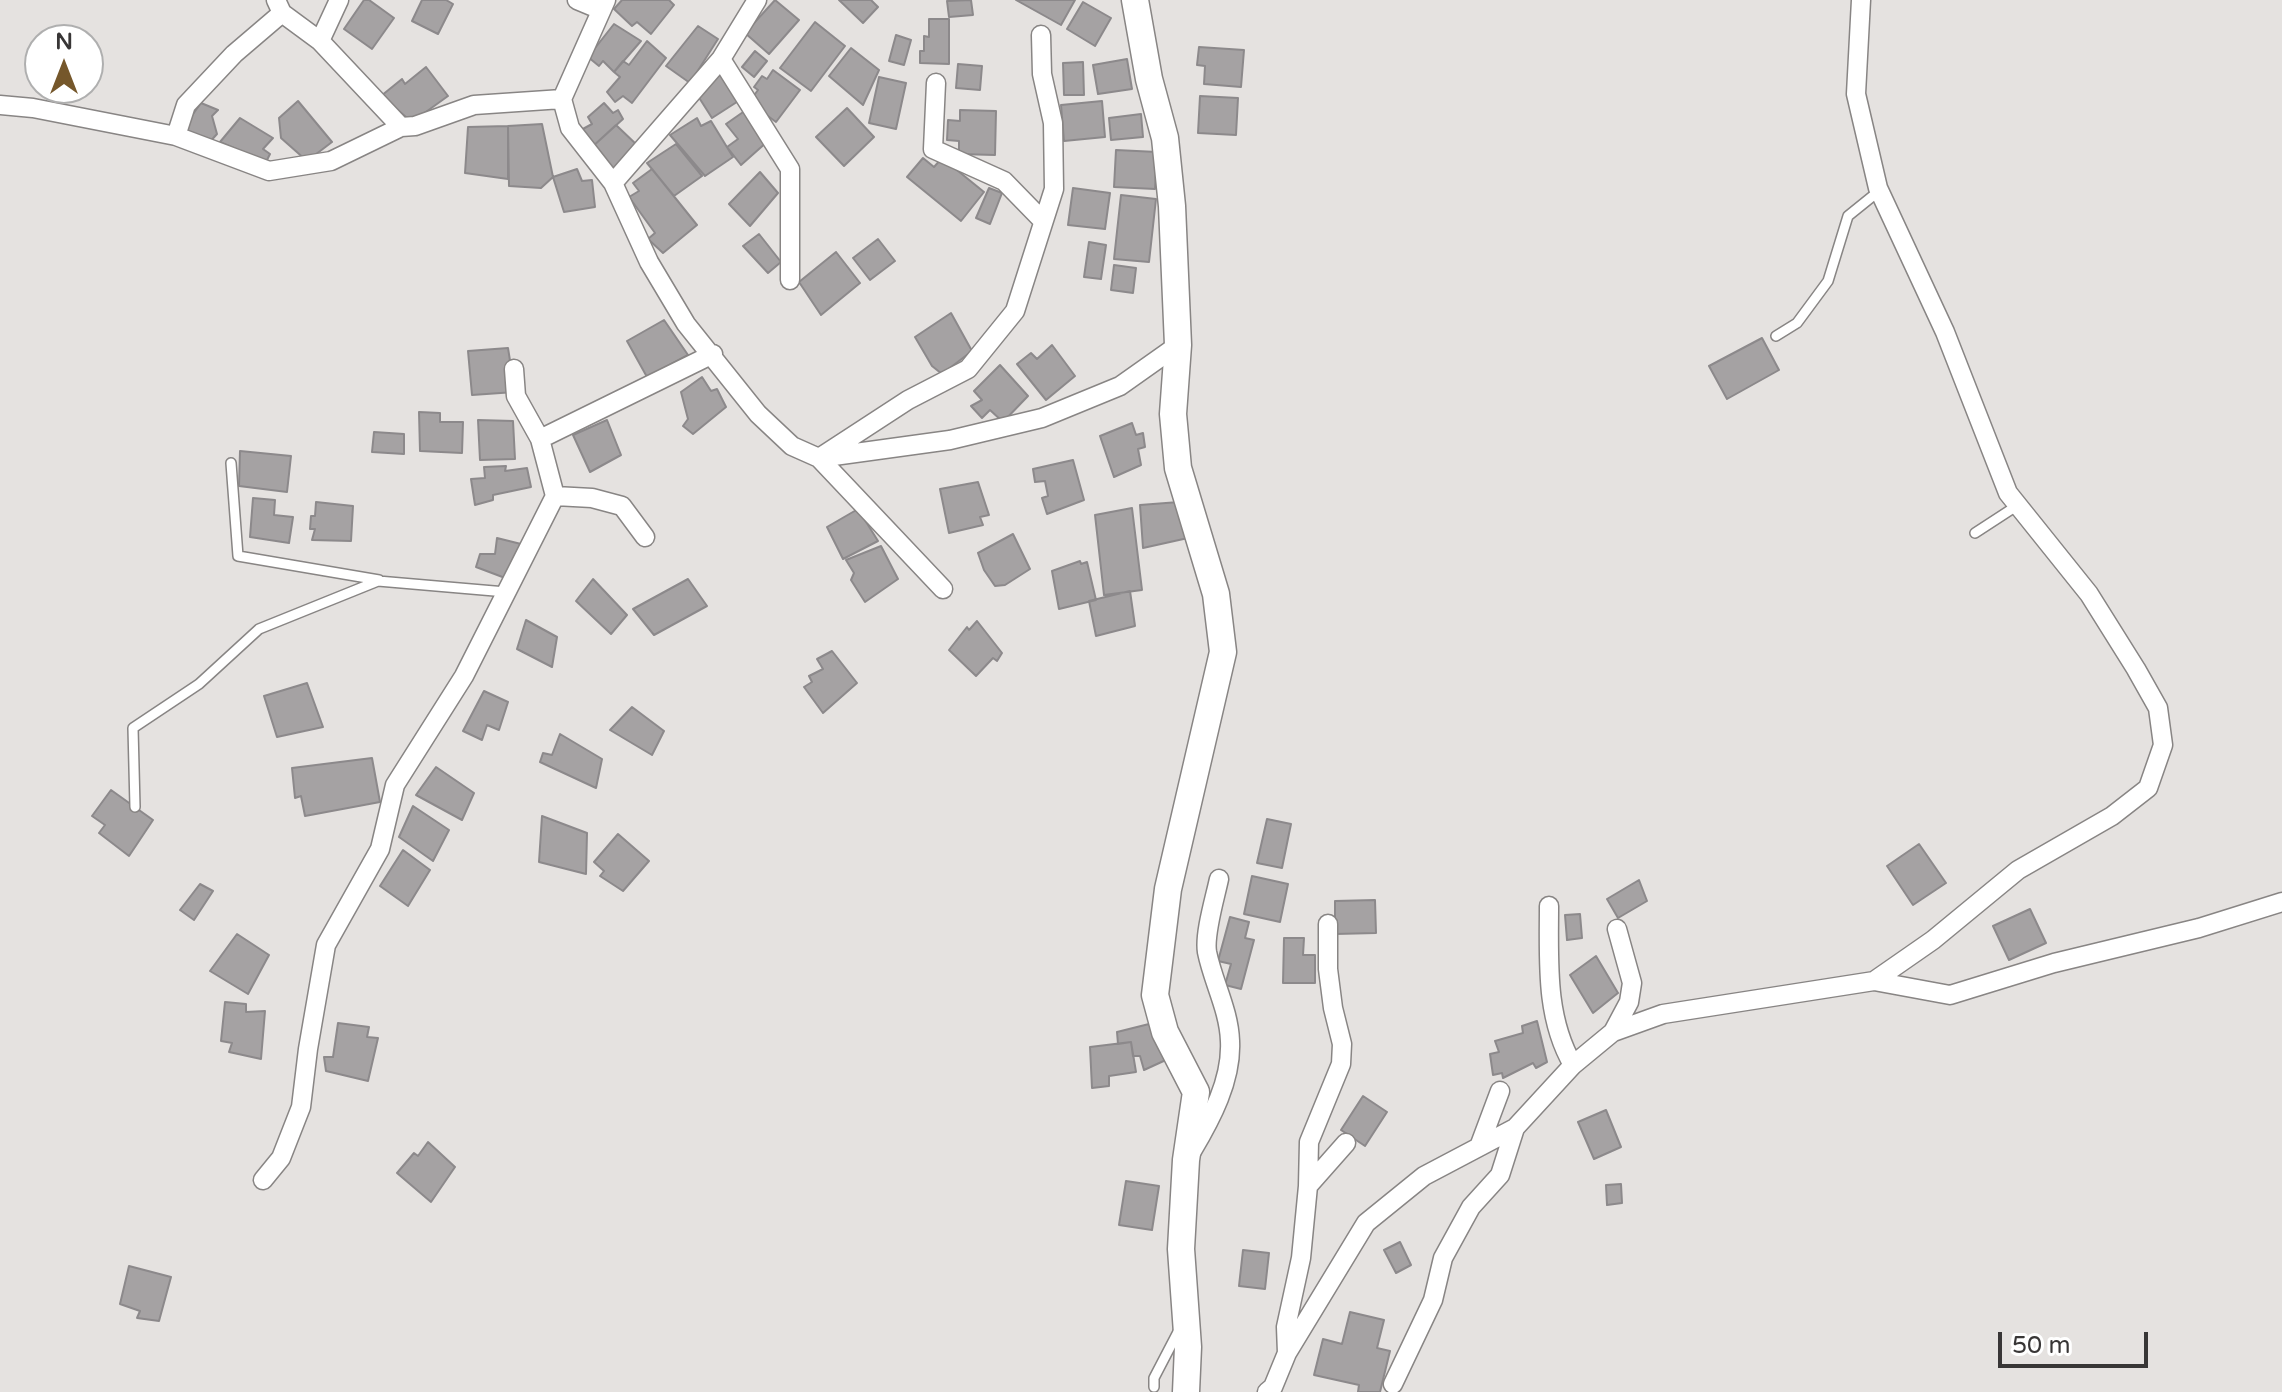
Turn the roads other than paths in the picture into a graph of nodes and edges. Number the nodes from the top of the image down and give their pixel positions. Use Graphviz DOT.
graph roads {
  1 [pos="339,0"];
  2 [pos="577,0"];
  3 [pos="757,0"];
  4 [pos="1135,0"];
  5 [pos="1861,0"];
  6 [pos="604,5"];
  7 [pos="279,6"];
  8 [pos="1041,35"];
  9 [pos="320,41"];
  10 [pos="721,59"];
  11 [pos="936,83"];
  12 [pos="562,99"];
  13 [pos="0,105"];
  14 [pos="401,127"];
  15 [pos="176,136"];
  16 [pos="613,183"];
  17 [pos="1879,191"];
  18 [pos="1043,221"];
  19 [pos="790,280"];
  20 [pos="1776,336"];
  21 [pos="1178,345"];
  22 [pos="713,354"];
  23 [pos="514,369"];
  24 [pos="540,439"];
  25 [pos="819,458"];
  26 [pos="231,463"];
  27 [pos="555,496"];
  28 [pos="2018,505"];
  29 [pos="1975,533"];
  30 [pos="645,537"];
  31 [pos="396,583"];
  32 [pos="943,589"];
  33 [pos="506,592"];
  34 [pos="135,807"];
  35 [pos="1219,879"];
  36 [pos="2282,902"];
  37 [pos="1549,906"];
  38 [pos="1328,924"];
  39 [pos="1617,929"];
  40 [pos="1874,981"];
  41 [pos="1613,1032"];
  42 [pos="1573,1065"];
  43 [pos="1500,1091"];
  44 [pos="1515,1128"];
  45 [pos="1346,1143"];
  46 [pos="1479,1147"];
  47 [pos="1186,1160"];
  48 [pos="263,1180"];
  49 [pos="1308,1186"];
  50 [pos="1186,1316"];
  51 [pos="1287,1353"];
  52 [pos="1393,1384"];
  53 [pos="1154,1387"];
  54 [pos="1186,1392"];
  55 [pos="1267,1392"];
  1 -- 9 [label="street"];
  2 -- 6 [label="street"];
  3 -- 10 [label="street"];
  4 -- 21 [label="main road"];
  5 -- 17 [label="street"];
  6 -- 12 [label="street"];
  7 -- 9 [label="street"];
  7 -- 15 [label="street"];
  8 -- 18 [label="street"];
  9 -- 14 [label="street"];
  10 -- 16 [label="street"];
  10 -- 19 [label="street"];
  11 -- 18 [label="street"];
  12 -- 14 [label="street"];
  12 -- 16 [label="street"];
  13 -- 15 [label="street"];
  14 -- 15 [label="street"];
  16 -- 22 [label="street"];
  17 -- 20 [label="lane"];
  17 -- 28 [label="street"];
  18 -- 25 [label="street"];
  21 -- 25 [label="street"];
  21 -- 47 [label="main road"];
  22 -- 24 [label="street"];
  22 -- 25 [label="street"];
  23 -- 24 [label="street"];
  24 -- 27 [label="street"];
  25 -- 32 [label="street"];
  26 -- 31 [label="lane"];
  27 -- 30 [label="street"];
  27 -- 33 [label="street"];
  28 -- 29 [label="lane"];
  28 -- 40 [label="street"];
  31 -- 33 [label="lane"];
  31 -- 34 [label="lane"];
  33 -- 48 [label="street"];
  35 -- 47 [label="street"];
  36 -- 40 [label="street"];
  37 -- 42 [label="street"];
  38 -- 49 [label="street"];
  39 -- 41 [label="street"];
  40 -- 41 [label="street"];
  41 -- 42 [label="street"];
  42 -- 44 [label="street"];
  43 -- 46 [label="street"];
  44 -- 46 [label="street"];
  44 -- 52 [label="street"];
  45 -- 49 [label="street"];
  46 -- 51 [label="street"];
  47 -- 50 [label="main road"];
  49 -- 51 [label="street"];
  50 -- 53 [label="lane"];
  50 -- 54 [label="main road"];
  51 -- 55 [label="street"];
}
